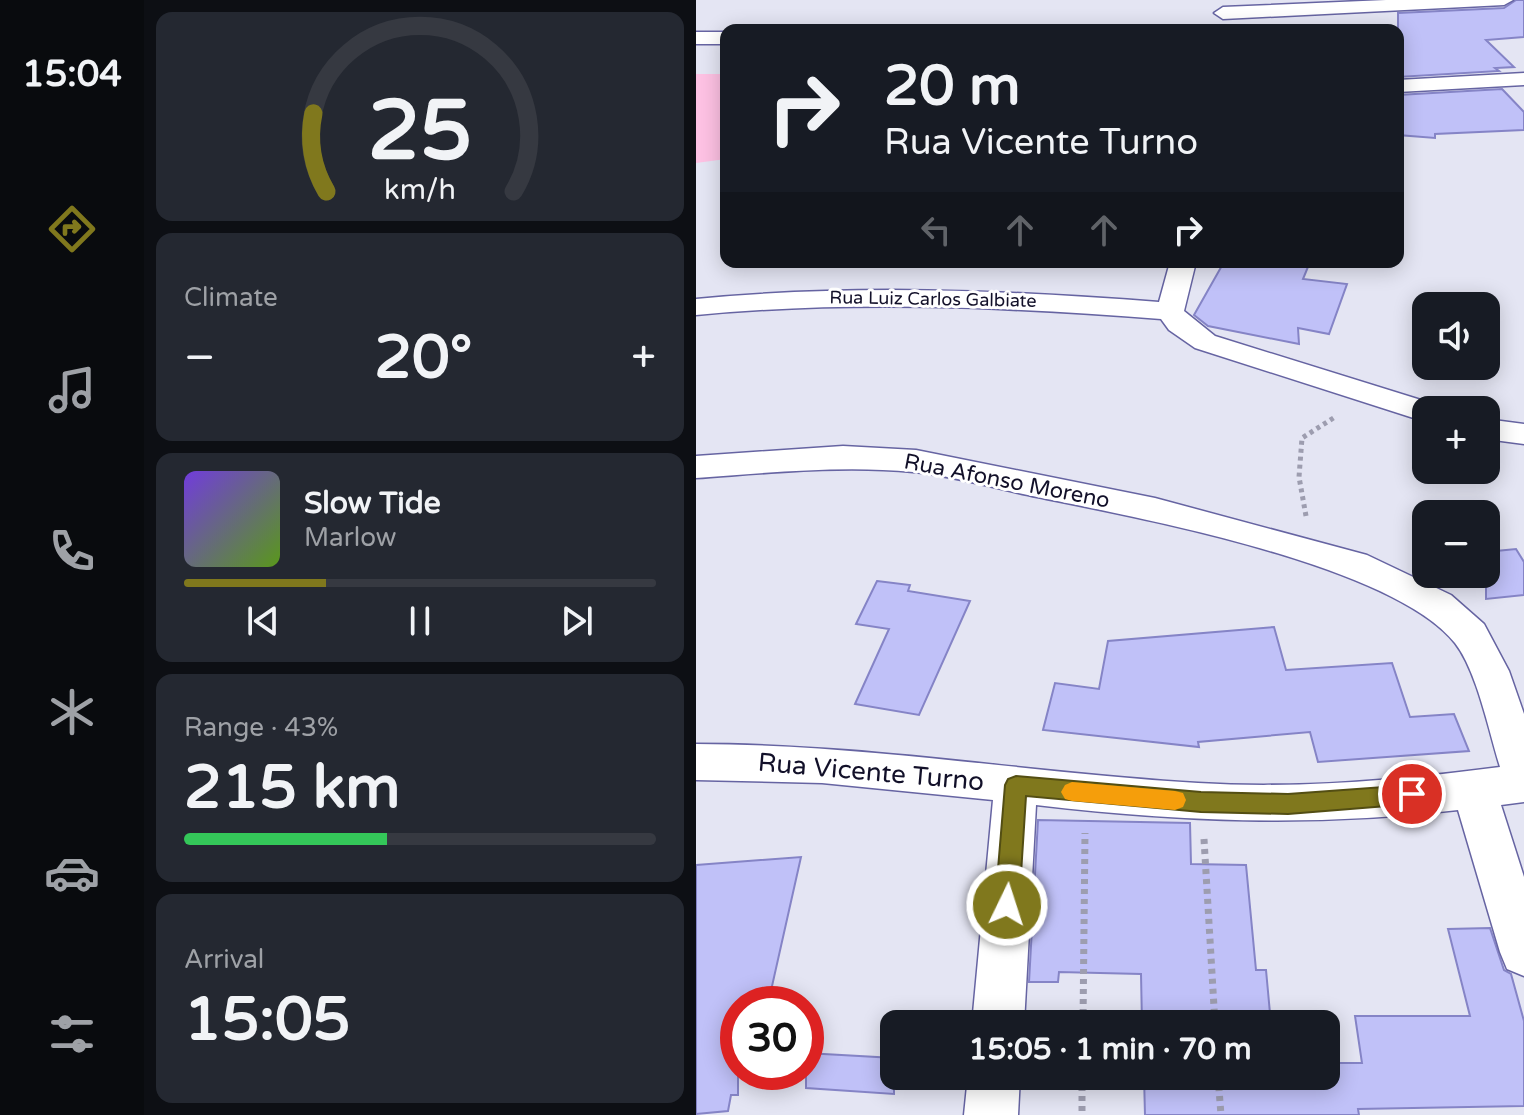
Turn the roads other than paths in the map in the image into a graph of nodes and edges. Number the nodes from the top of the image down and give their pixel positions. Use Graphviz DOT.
graph roads {
  1 [pos="1504,0"];
  2 [pos="1216,6"];
  3 [pos="1229,24"];
  4 [pos="696,38"];
  5 [pos="720,38"];
  6 [pos="1524,79"];
  7 [pos="1404,86"];
  8 [pos="1181,268"];
  9 [pos="696,307"];
  10 [pos="1170,311"];
  11 [pos="1412,408"];
  12 [pos="1500,431"];
  13 [pos="1524,434"];
  14 [pos="696,467"];
  15 [pos="696,762"];
  16 [pos="1524,774"];
  17 [pos="1524,783"];
  18 [pos="1016,785"];
  19 [pos="1474,789"];
  20 [pos="1524,952"];
  21 [pos="999,1010"];
  22 [pos="993,1090"];
  23 [pos="991,1115"];
  1 -- 2 [label="street"];
  2 -- 3 [label="street"];
  4 -- 5 [label="street"];
  6 -- 7 [label="street"];
  8 -- 10 [label="street"];
  9 -- 10 [label="street, Rua Luiz Carlos Galbiate"];
  10 -- 11 [label="street"];
  12 -- 13 [label="street"];
  14 -- 16 [label="street, Rua Afonso Moreno"];
  15 -- 18 [label="street, Rua Vicente Turno"];
  17 -- 19 [label="street, Rua Vicente Turno"];
  18 -- 19 [label="street, Rua Vicente Turno"];
  18 -- 21 [label="street"];
  19 -- 20 [label="street"];
  22 -- 23 [label="street"];
}
